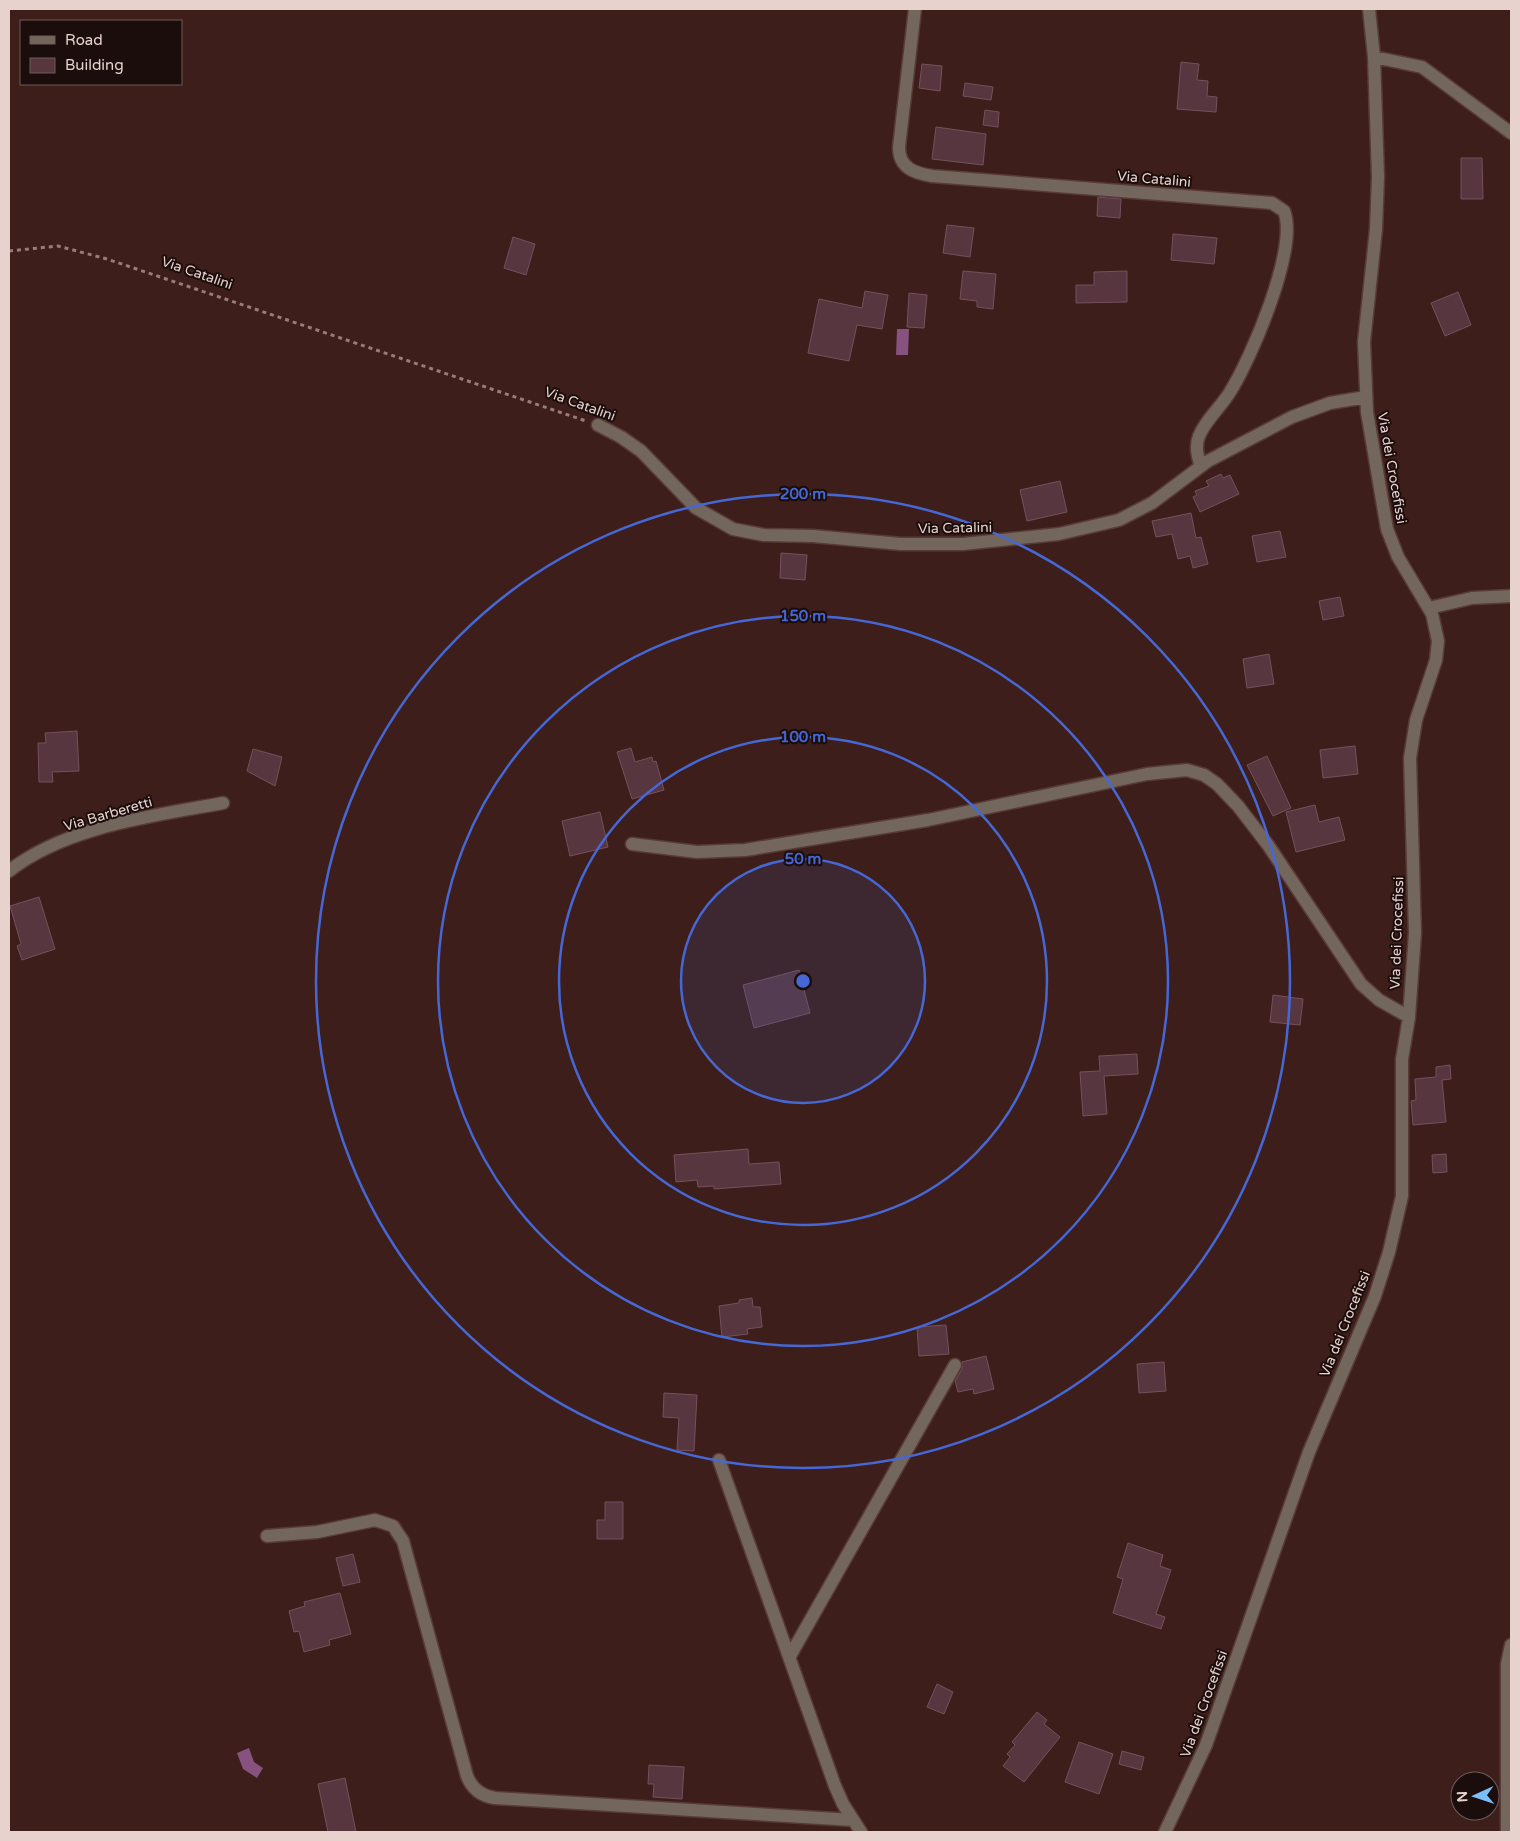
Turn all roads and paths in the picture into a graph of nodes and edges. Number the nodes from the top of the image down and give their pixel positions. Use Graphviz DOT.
graph roads {
  1 [pos="915,9"];
  2 [pos="1369,9"];
  3 [pos="1374,57"];
  4 [pos="1511,133"];
  5 [pos="9,251"];
  6 [pos="1366,397"];
  7 [pos="598,425"];
  8 [pos="1201,466"];
  9 [pos="1511,596"];
  10 [pos="1429,608"];
  11 [pos="223,803"];
  12 [pos="632,844"];
  13 [pos="9,871"];
  14 [pos="1409,1017"];
  15 [pos="954,1365"];
  16 [pos="720,1460"];
  17 [pos="267,1536"];
  18 [pos="1511,1645"];
  19 [pos="790,1656"];
  20 [pos="853,1820"];
  21 [pos="861,1832"];
  22 [pos="1165,1832"];
  23 [pos="1507,1832"];
  1 -- 8 [label="street, Via Catalini"];
  2 -- 3 [label="street, Via dei Crocefissi"];
  3 -- 4 [label="street"];
  3 -- 6 [label="street, Via dei Crocefissi"];
  5 -- 7 [label="path, Via Catalini"];
  6 -- 8 [label="street, Via Catalini"];
  6 -- 10 [label="street, Via dei Crocefissi"];
  7 -- 8 [label="street, Via Catalini"];
  9 -- 10 [label="street"];
  10 -- 14 [label="street, Via dei Crocefissi"];
  11 -- 13 [label="street, Via Barberetti"];
  12 -- 14 [label="street"];
  14 -- 22 [label="street, Via dei Crocefissi"];
  15 -- 19 [label="street"];
  16 -- 19 [label="street"];
  17 -- 20 [label="street"];
  18 -- 23 [label="street"];
  19 -- 20 [label="street"];
  20 -- 21 [label="street"];
}
